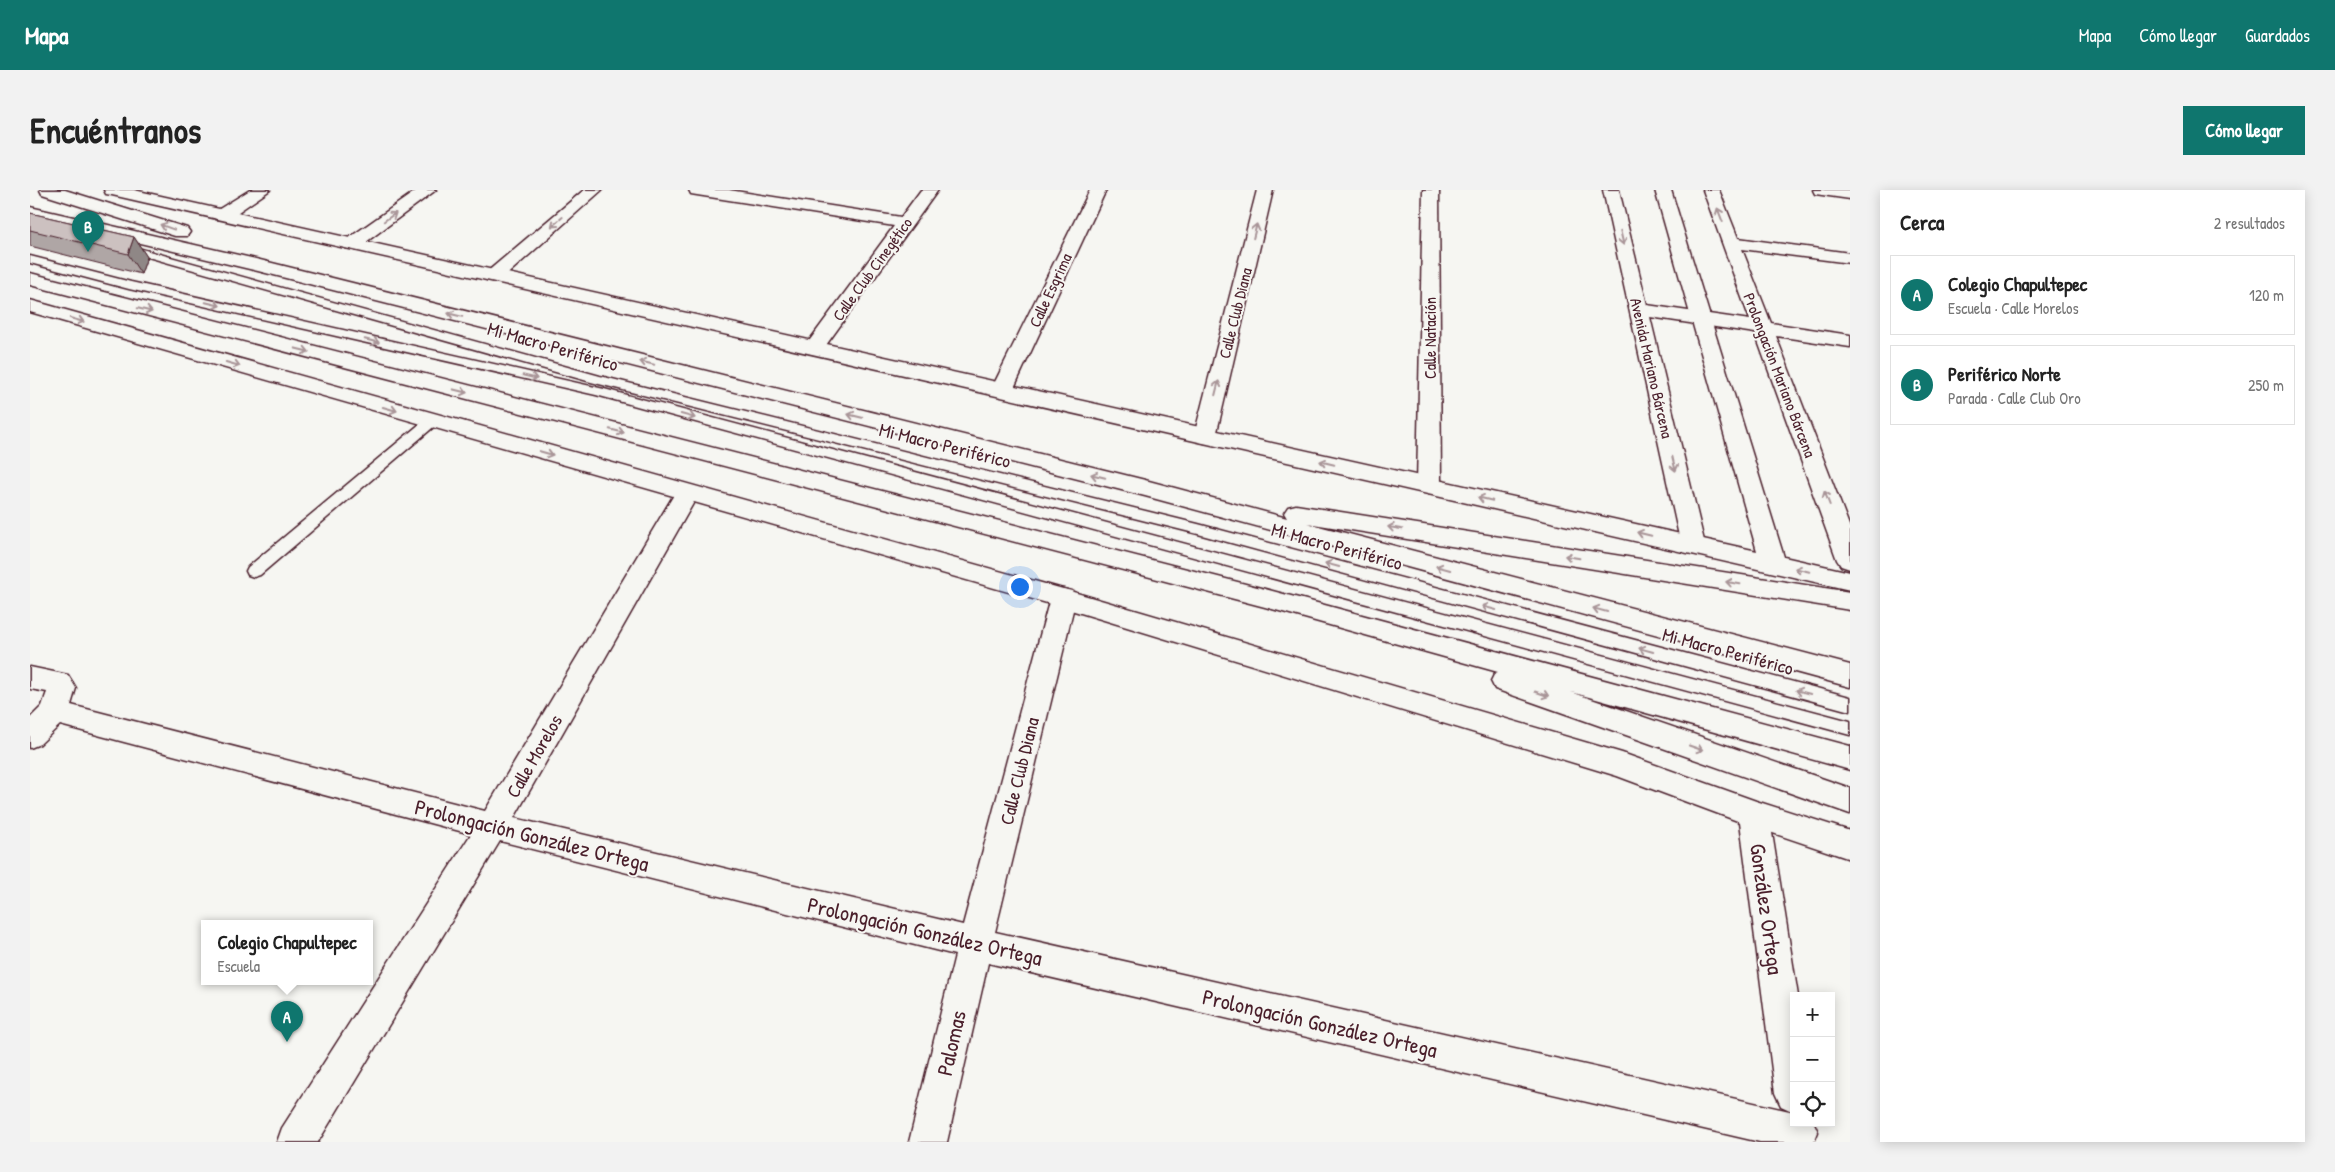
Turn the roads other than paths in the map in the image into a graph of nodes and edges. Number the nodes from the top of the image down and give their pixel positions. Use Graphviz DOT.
graph roads {
  1 [pos="48,190"];
  2 [pos="112,190"];
  3 [pos="262,190"];
  4 [pos="428,190"];
  5 [pos="594,190"];
  6 [pos="697,190"];
  7 [pos="930,190"];
  8 [pos="1098,190"];
  9 [pos="1265,190"];
  10 [pos="1431,190"];
  11 [pos="1611,190"];
  12 [pos="1663,190"];
  13 [pos="1821,190"];
  14 [pos="1707,191"];
  15 [pos="1850,194"];
  16 [pos="30,212"];
  17 [pos="222,215"];
  18 [pos="906,223"];
  19 [pos="30,225"];
  20 [pos="1731,242"];
  21 [pos="352,244"];
  22 [pos="1850,258"];
  23 [pos="30,259"];
  24 [pos="260,266"];
  25 [pos="494,276"];
  26 [pos="30,279"];
  27 [pos="30,306"];
  28 [pos="1638,309"];
  29 [pos="1700,318"];
  30 [pos="1762,328"];
  31 [pos="1850,341"];
  32 [pos="814,348"];
  33 [pos="1002,390"];
  34 [pos="432,421"];
  35 [pos="1205,436"];
  36 [pos="1429,486"];
  37 [pos="1145,488"];
  38 [pos="687,493"];
  39 [pos="1693,545"];
  40 [pos="1850,560"];
  41 [pos="1773,563"];
  42 [pos="254,571"];
  43 [pos="1850,581"];
  44 [pos="1063,598"];
  45 [pos="1265,598"];
  46 [pos="1850,601"];
  47 [pos="1850,676"];
  48 [pos="30,678"];
  49 [pos="1850,704"];
  50 [pos="55,712"];
  51 [pos="1850,728"];
  52 [pos="30,736"];
  53 [pos="1850,758"];
  54 [pos="1850,801"];
  55 [pos="1754,814"];
  56 [pos="493,826"];
  57 [pos="1850,845"];
  58 [pos="975,944"];
  59 [pos="1792,1082"];
  60 [pos="1801,1132"];
  61 [pos="296,1142"];
  62 [pos="928,1142"];
  24 -- 1 [label="main road, one-way"];
  2 -- 17 [label="main road"];
  3 -- 17 [label="main road"];
  21 -- 4 [label="main road, one-way"];
  5 -- 25 [label="main road, one-way"];
  6 -- 18 [label="main road"];
  7 -- 18 [label="main road, Calle Club Cinegético"];
  8 -- 33 [label="main road, Calle Esgrima"];
  35 -- 9 [label="main road, Calle Club Diana, one-way"];
  10 -- 36 [label="main road, Calle Natación"];
  11 -- 28 [label="main road, Avenida Mariano Bárcena, one-way"];
  12 -- 29 [label="main road"];
  13 -- 15 [label="main road"];
  20 -- 14 [label="main road, Prolongación Mariano Bárcena, one-way"];
  16 -- 24 [label="main road"];
  17 -- 21 [label="main road"];
  18 -- 32 [label="main road, Calle Club Cinegético"];
  49 -- 19 [label="lane, Mi Macro Periférico, one-way"];
  20 -- 22 [label="main road"];
  20 -- 30 [label="main road, Prolongación Mariano Bárcena"];
  21 -- 25 [label="main road"];
  23 -- 51 [label="lane, Mi Macro Periférico, one-way"];
  37 -- 24 [label="main road, one-way"];
  25 -- 32 [label="main road"];
  26 -- 45 [label="main road, one-way"];
  27 -- 34 [label="main road, one-way"];
  28 -- 29 [label="main road"];
  28 -- 39 [label="main road, Avenida Mariano Bárcena, one-way"];
  29 -- 30 [label="main road"];
  29 -- 41 [label="main road"];
  30 -- 31 [label="main road"];
  40 -- 30 [label="main road, Prolongación Mariano Bárcena, one-way"];
  32 -- 33 [label="main road"];
  33 -- 35 [label="main road"];
  34 -- 38 [label="main road, one-way"];
  34 -- 42 [label="lane"];
  36 -- 35 [label="main road, one-way"];
  39 -- 36 [label="main road, one-way"];
  46 -- 37 [label="main road, one-way"];
  47 -- 37 [label="main road, one-way"];
  38 -- 44 [label="main road"];
  38 -- 56 [label="main road, Calle Morelos"];
  39 -- 41 [label="main road"];
  43 -- 41 [label="main road, one-way"];
  44 -- 55 [label="main road"];
  44 -- 58 [label="main road, Calle Club Diana"];
  45 -- 53 [label="main road"];
  45 -- 54 [label="main road, one-way"];
  48 -- 50 [label="main road"];
  50 -- 52 [label="main road"];
  50 -- 56 [label="main road, Prolongación González Ortega"];
  55 -- 57 [label="main road"];
  55 -- 59 [label="main road, González Ortega"];
  56 -- 58 [label="main road, Prolongación González Ortega"];
  56 -- 61 [label="main road, Calle Morelos"];
  58 -- 60 [label="main road, Prolongación González Ortega"];
  58 -- 62 [label="main road, Palomas"];
}
